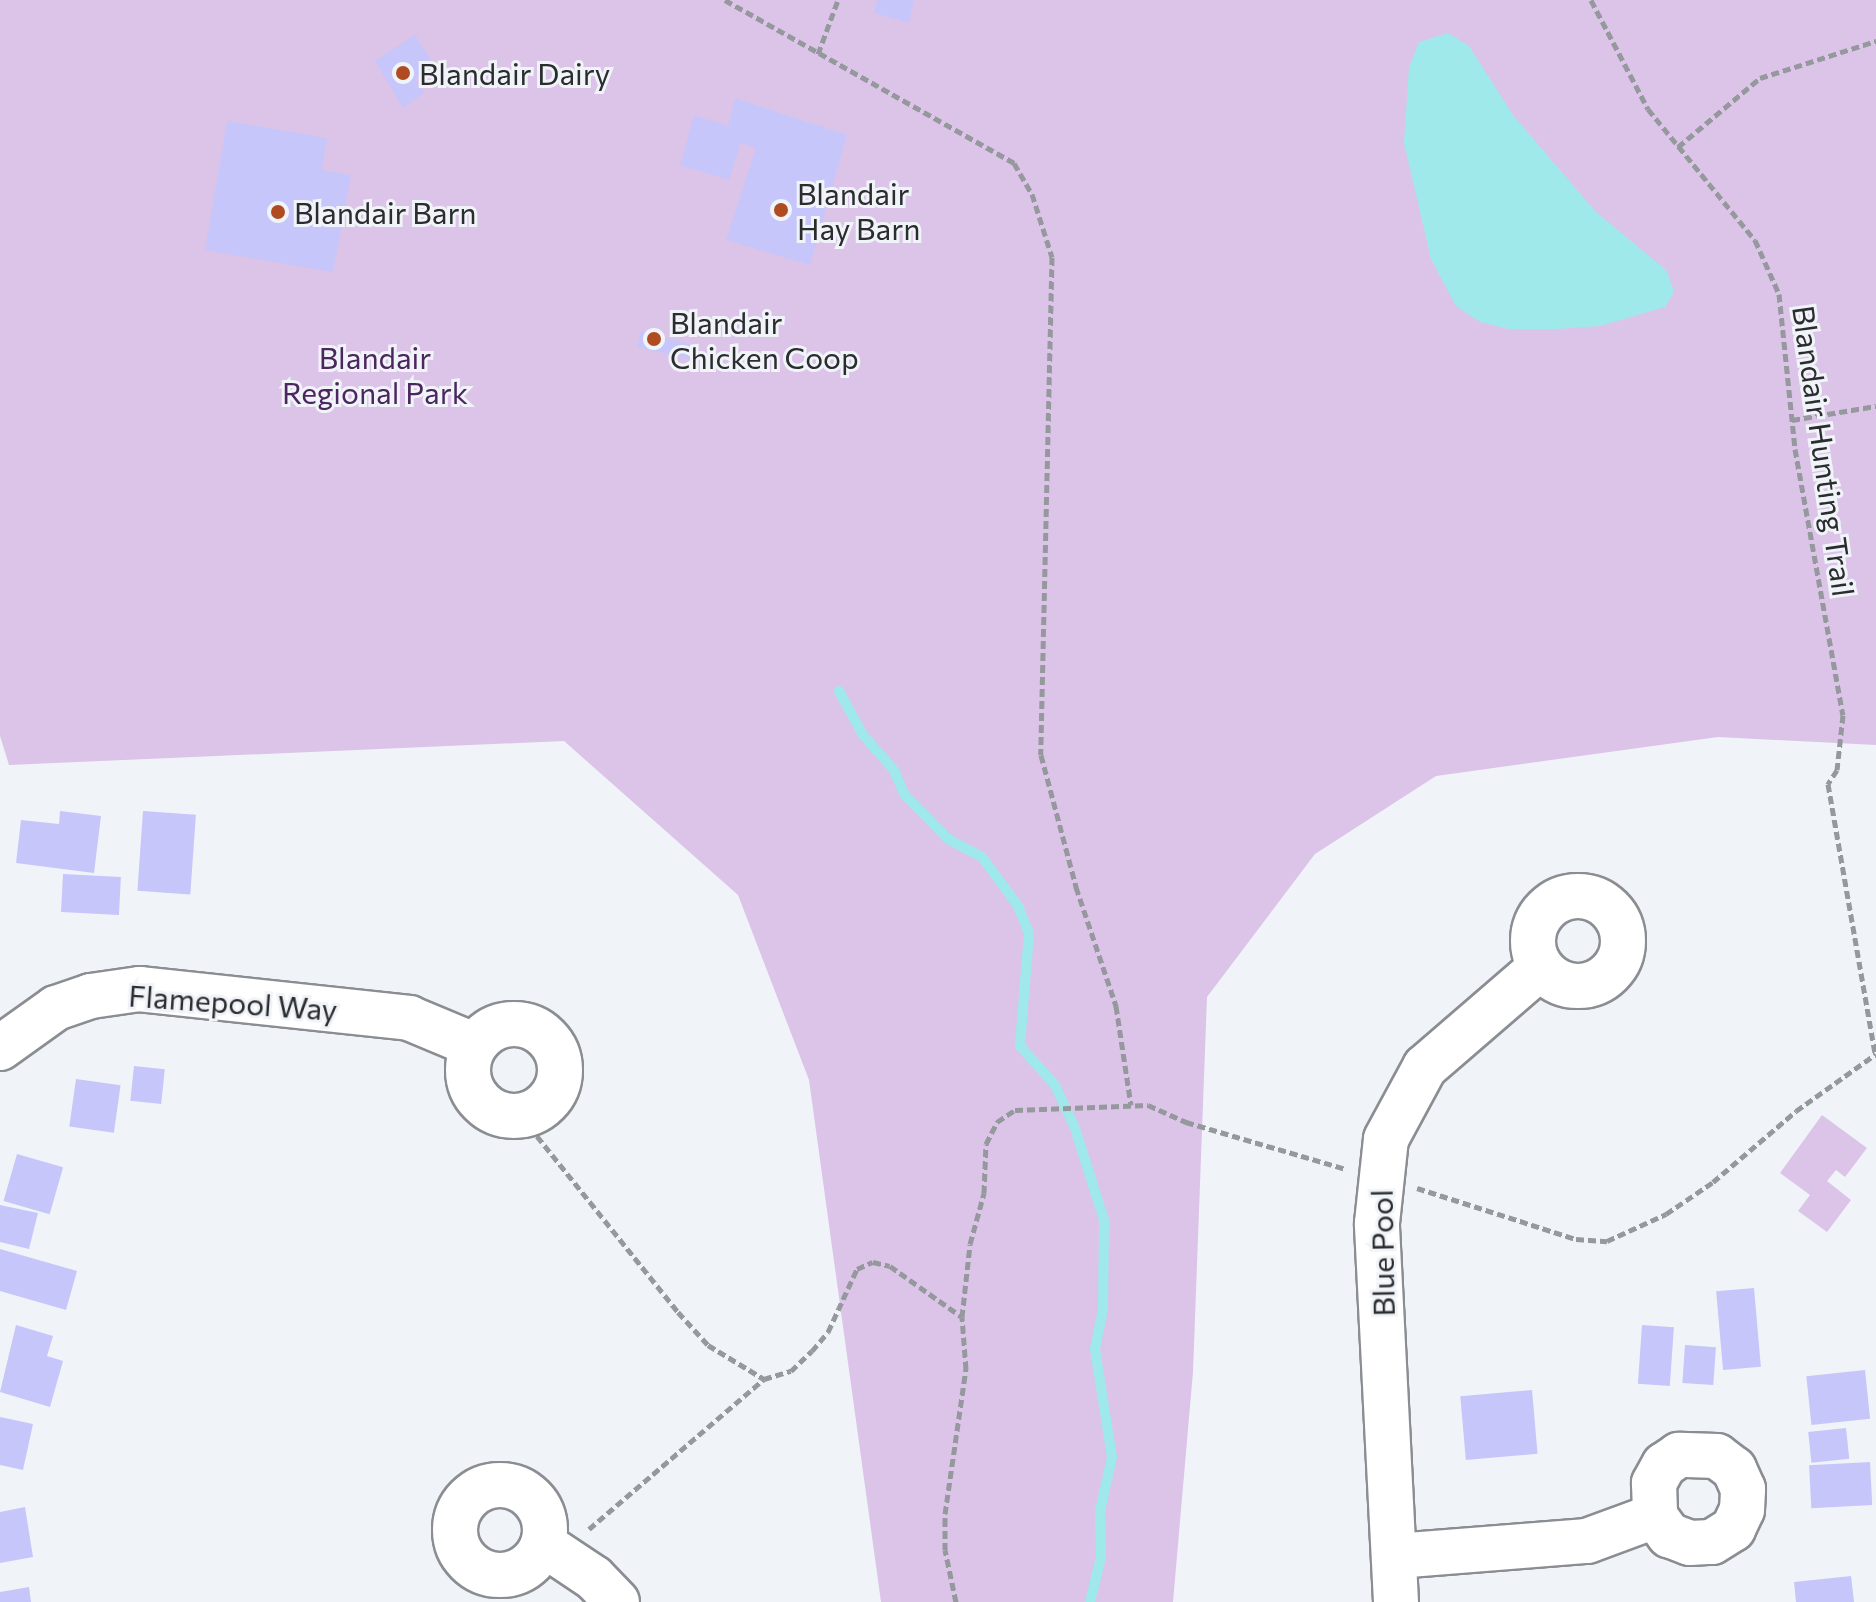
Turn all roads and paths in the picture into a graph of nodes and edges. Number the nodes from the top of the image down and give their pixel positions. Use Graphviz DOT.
graph roads {
  1 [pos="725,0"];
  2 [pos="838,0"];
  3 [pos="1591,0"];
  4 [pos="1876,41"];
  5 [pos="818,54"];
  6 [pos="1678,147"];
  7 [pos="1876,406"];
  8 [pos="1792,420"];
  9 [pos="1541,967"];
  10 [pos="474,1045"];
  11 [pos="0,1048"];
  12 [pos="1876,1054"];
  13 [pos="1131,1105"];
  14 [pos="527,1115"];
  15 [pos="1379,1178"];
  16 [pos="962,1317"];
  17 [pos="764,1379"];
  18 [pos="1655,1516"];
  19 [pos="553,1549"];
  20 [pos="1396,1556"];
  21 [pos="617,1602"];
  22 [pos="956,1602"];
  23 [pos="1396,1602"];
  1 -- 5 [label="path"];
  2 -- 5 [label="path"];
  3 -- 6 [label="path, Blandair Hunting Trail"];
  4 -- 6 [label="path"];
  5 -- 13 [label="path"];
  6 -- 8 [label="path, Blandair Hunting Trail"];
  7 -- 8 [label="path"];
  8 -- 12 [label="path, Blandair Hunting Trail"];
  9 -- 15 [label="street, Blue Pool"];
  10 -- 11 [label="street, Flamepool Way"];
  10 -- 14 [label="street"];
  10 -- 14 [label="street"];
  12 -- 15 [label="path"];
  13 -- 15 [label="path"];
  13 -- 16 [label="path"];
  14 -- 17 [label="path"];
  15 -- 20 [label="street, Blue Pool"];
  16 -- 17 [label="path"];
  16 -- 22 [label="path"];
  17 -- 19 [label="path"];
  18 -- 20 [label="street"];
  19 -- 21 [label="street"];
  20 -- 23 [label="street, Blue Pool"];
}
